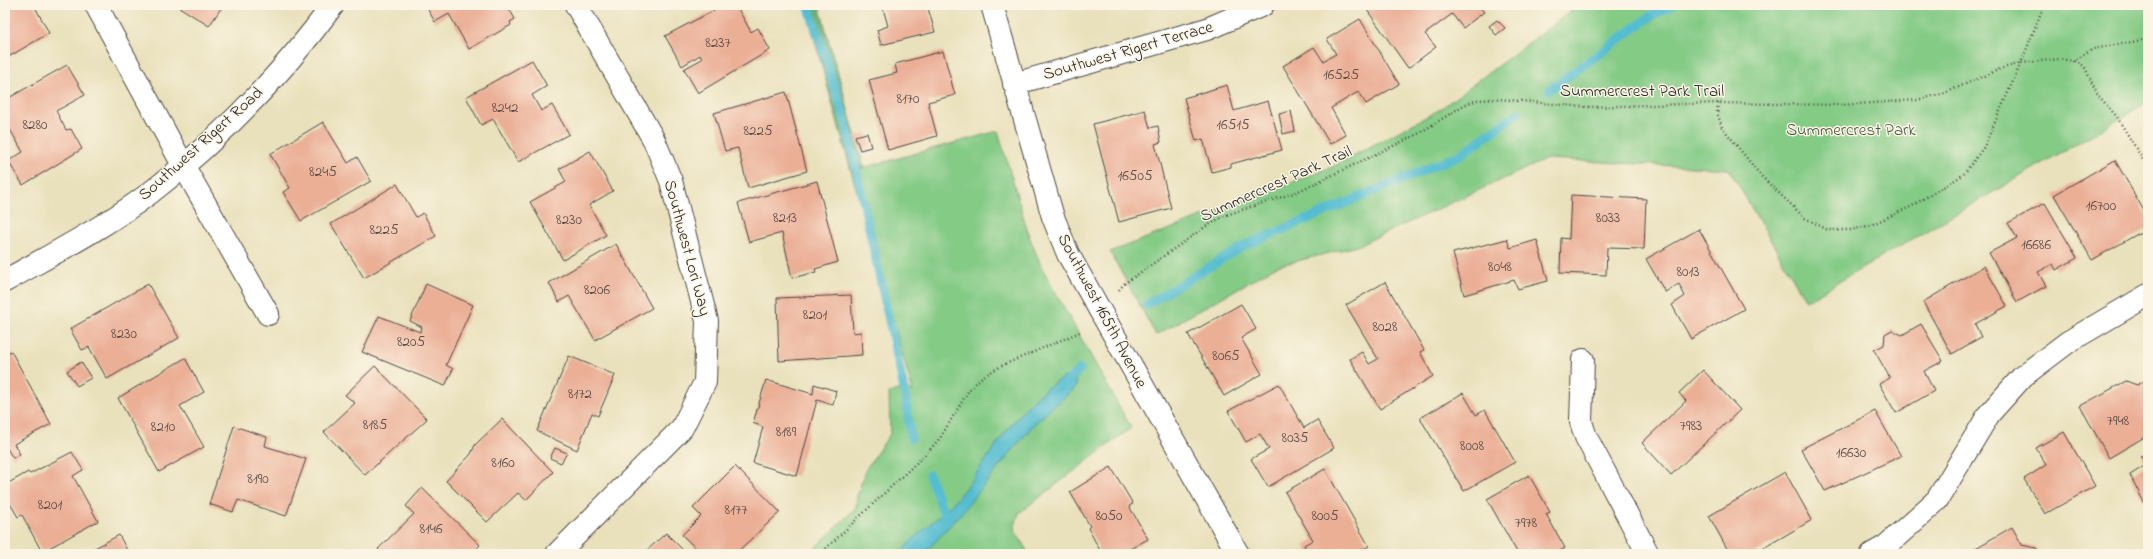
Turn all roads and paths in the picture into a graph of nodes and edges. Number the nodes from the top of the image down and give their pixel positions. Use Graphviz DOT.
graph roads {
  1 [pos="96,5"];
  2 [pos="333,5"];
  3 [pos="576,5"];
  4 [pos="992,5"];
  5 [pos="1263,5"];
  6 [pos="2044,5"];
  7 [pos="2148,39"];
  8 [pos="2074,61"];
  9 [pos="2021,63"];
  10 [pos="1014,84"];
  11 [pos="1718,103"];
  12 [pos="183,164"];
  13 [pos="2148,168"];
  14 [pos="5,281"];
  15 [pos="1124,284"];
  16 [pos="2148,295"];
  17 [pos="268,314"];
  18 [pos="1083,330"];
  19 [pos="1583,360"];
  20 [pos="557,554"];
  21 [pos="820,554"];
  22 [pos="1238,554"];
  23 [pos="1648,554"];
  24 [pos="1872,554"];
  1 -- 12 [label="street"];
  2 -- 12 [label="street, Southwest Rigert Road"];
  3 -- 20 [label="street, Southwest Lori Way"];
  4 -- 10 [label="street, Southwest 165th Avenue"];
  5 -- 10 [label="street, Southwest Rigert Terrace"];
  6 -- 9 [label="path"];
  7 -- 8 [label="path"];
  8 -- 9 [label="path, Summercrest Park Trail"];
  8 -- 13 [label="path"];
  9 -- 11 [label="path, Summercrest Park Trail"];
  9 -- 11 [label="path"];
  10 -- 22 [label="street, Southwest 165th Avenue"];
  11 -- 15 [label="path, Summercrest Park Trail"];
  12 -- 14 [label="street, Southwest Rigert Road"];
  12 -- 17 [label="street"];
  16 -- 24 [label="street"];
  18 -- 21 [label="path"];
  19 -- 23 [label="street"];
}
